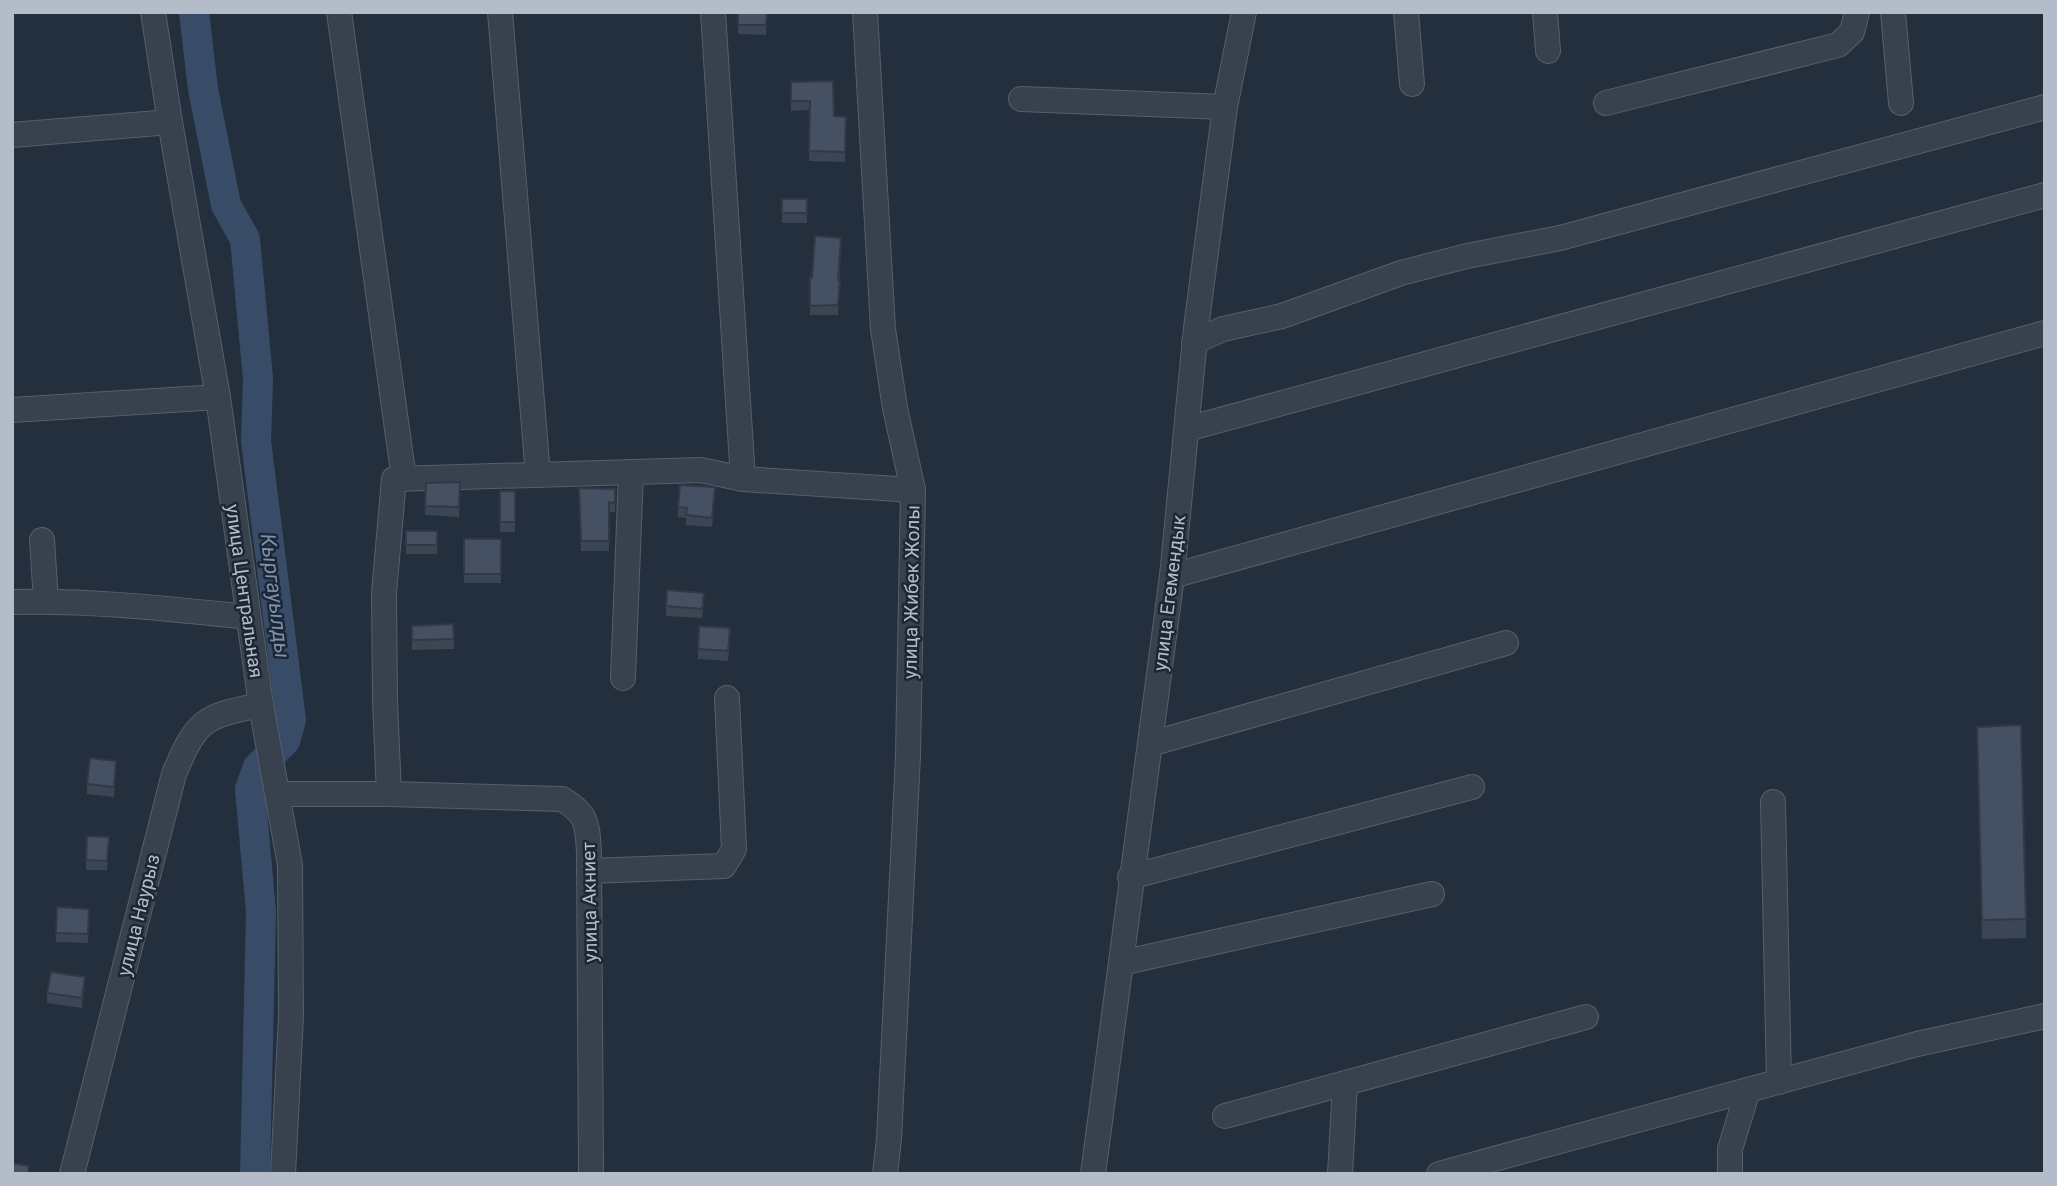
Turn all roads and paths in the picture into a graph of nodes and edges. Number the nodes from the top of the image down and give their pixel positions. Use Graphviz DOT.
graph roads {
  1 [pos="153,12"];
  2 [pos="339,12"];
  3 [pos="499,12"];
  4 [pos="713,12"];
  5 [pos="865,12"];
  6 [pos="1244,12"];
  7 [pos="1406,12"];
  8 [pos="1545,12"];
  9 [pos="1857,12"];
  10 [pos="1894,12"];
  11 [pos="1548,51"];
  12 [pos="1412,84"];
  13 [pos="1021,99"];
  14 [pos="1606,103"];
  15 [pos="1901,103"];
  16 [pos="1225,107"];
  17 [pos="2045,107"];
  18 [pos="170,121"];
  19 [pos="16,127"];
  20 [pos="2045,195"];
  21 [pos="2045,333"];
  22 [pos="1195,342"];
  23 [pos="218,397"];
  24 [pos="12,410"];
  25 [pos="1187,429"];
  26 [pos="631,472"];
  27 [pos="538,475"];
  28 [pos="404,479"];
  29 [pos="743,479"];
  30 [pos="913,489"];
  31 [pos="42,540"];
  32 [pos="1172,576"];
  33 [pos="46,601"];
  34 [pos="12,602"];
  35 [pos="248,617"];
  36 [pos="1506,643"];
  37 [pos="623,678"];
  38 [pos="727,698"];
  39 [pos="263,717"];
  40 [pos="1150,744"];
  41 [pos="276,784"];
  42 [pos="1472,787"];
  43 [pos="389,794"];
  44 [pos="1773,802"];
  45 [pos="589,871"];
  46 [pos="1130,877"];
  47 [pos="1433,894"];
  48 [pos="1121,963"];
  49 [pos="2045,1016"];
  50 [pos="1586,1017"];
  51 [pos="1779,1082"];
  52 [pos="1345,1084"];
  53 [pos="1748,1090"];
  54 [pos="1224,1116"];
  55 [pos="72,1174"];
  56 [pos="283,1174"];
  57 [pos="592,1174"];
  58 [pos="885,1174"];
  59 [pos="1093,1174"];
  60 [pos="1340,1174"];
  61 [pos="1440,1174"];
  62 [pos="1731,1174"];
  1 -- 18 [label="street, улица Центральная"];
  2 -- 28 [label="street"];
  3 -- 27 [label="street"];
  4 -- 29 [label="street"];
  5 -- 30 [label="street, улица Жибек Жолы"];
  6 -- 16 [label="street, улица Егемендык"];
  7 -- 12 [label="street"];
  8 -- 11 [label="street"];
  9 -- 14 [label="street"];
  10 -- 15 [label="street"];
  13 -- 16 [label="street"];
  16 -- 22 [label="street, улица Егемендык"];
  17 -- 22 [label="street"];
  18 -- 19 [label="street"];
  18 -- 23 [label="street, улица Центральная"];
  20 -- 25 [label="street"];
  21 -- 32 [label="street"];
  22 -- 25 [label="street, улица Егемендык"];
  23 -- 24 [label="street"];
  23 -- 35 [label="street, улица Центральная"];
  25 -- 32 [label="street, улица Егемендык"];
  26 -- 27 [label="street"];
  26 -- 29 [label="street"];
  26 -- 37 [label="street"];
  27 -- 28 [label="street"];
  28 -- 43 [label="street"];
  29 -- 30 [label="street"];
  30 -- 58 [label="street, улица Жибек Жолы"];
  31 -- 33 [label="street"];
  32 -- 40 [label="street, улица Егемендык"];
  33 -- 34 [label="street"];
  33 -- 35 [label="street"];
  35 -- 39 [label="street, улица Центральная"];
  36 -- 40 [label="street"];
  38 -- 45 [label="street"];
  39 -- 41 [label="street, улица Центральная"];
  39 -- 55 [label="street, улица Наурыз"];
  40 -- 46 [label="street, улица Егемендык"];
  41 -- 43 [label="street, улица Акниет"];
  41 -- 56 [label="street, улица Центральная"];
  42 -- 46 [label="street"];
  43 -- 45 [label="street, улица Акниет"];
  44 -- 51 [label="street"];
  45 -- 57 [label="street, улица Акниет"];
  46 -- 48 [label="street, улица Егемендык"];
  47 -- 48 [label="street"];
  48 -- 59 [label="street, улица Егемендык"];
  49 -- 51 [label="street"];
  50 -- 52 [label="street"];
  51 -- 53 [label="street"];
  52 -- 54 [label="street"];
  52 -- 60 [label="street"];
  53 -- 61 [label="street"];
  53 -- 62 [label="street"];
}
